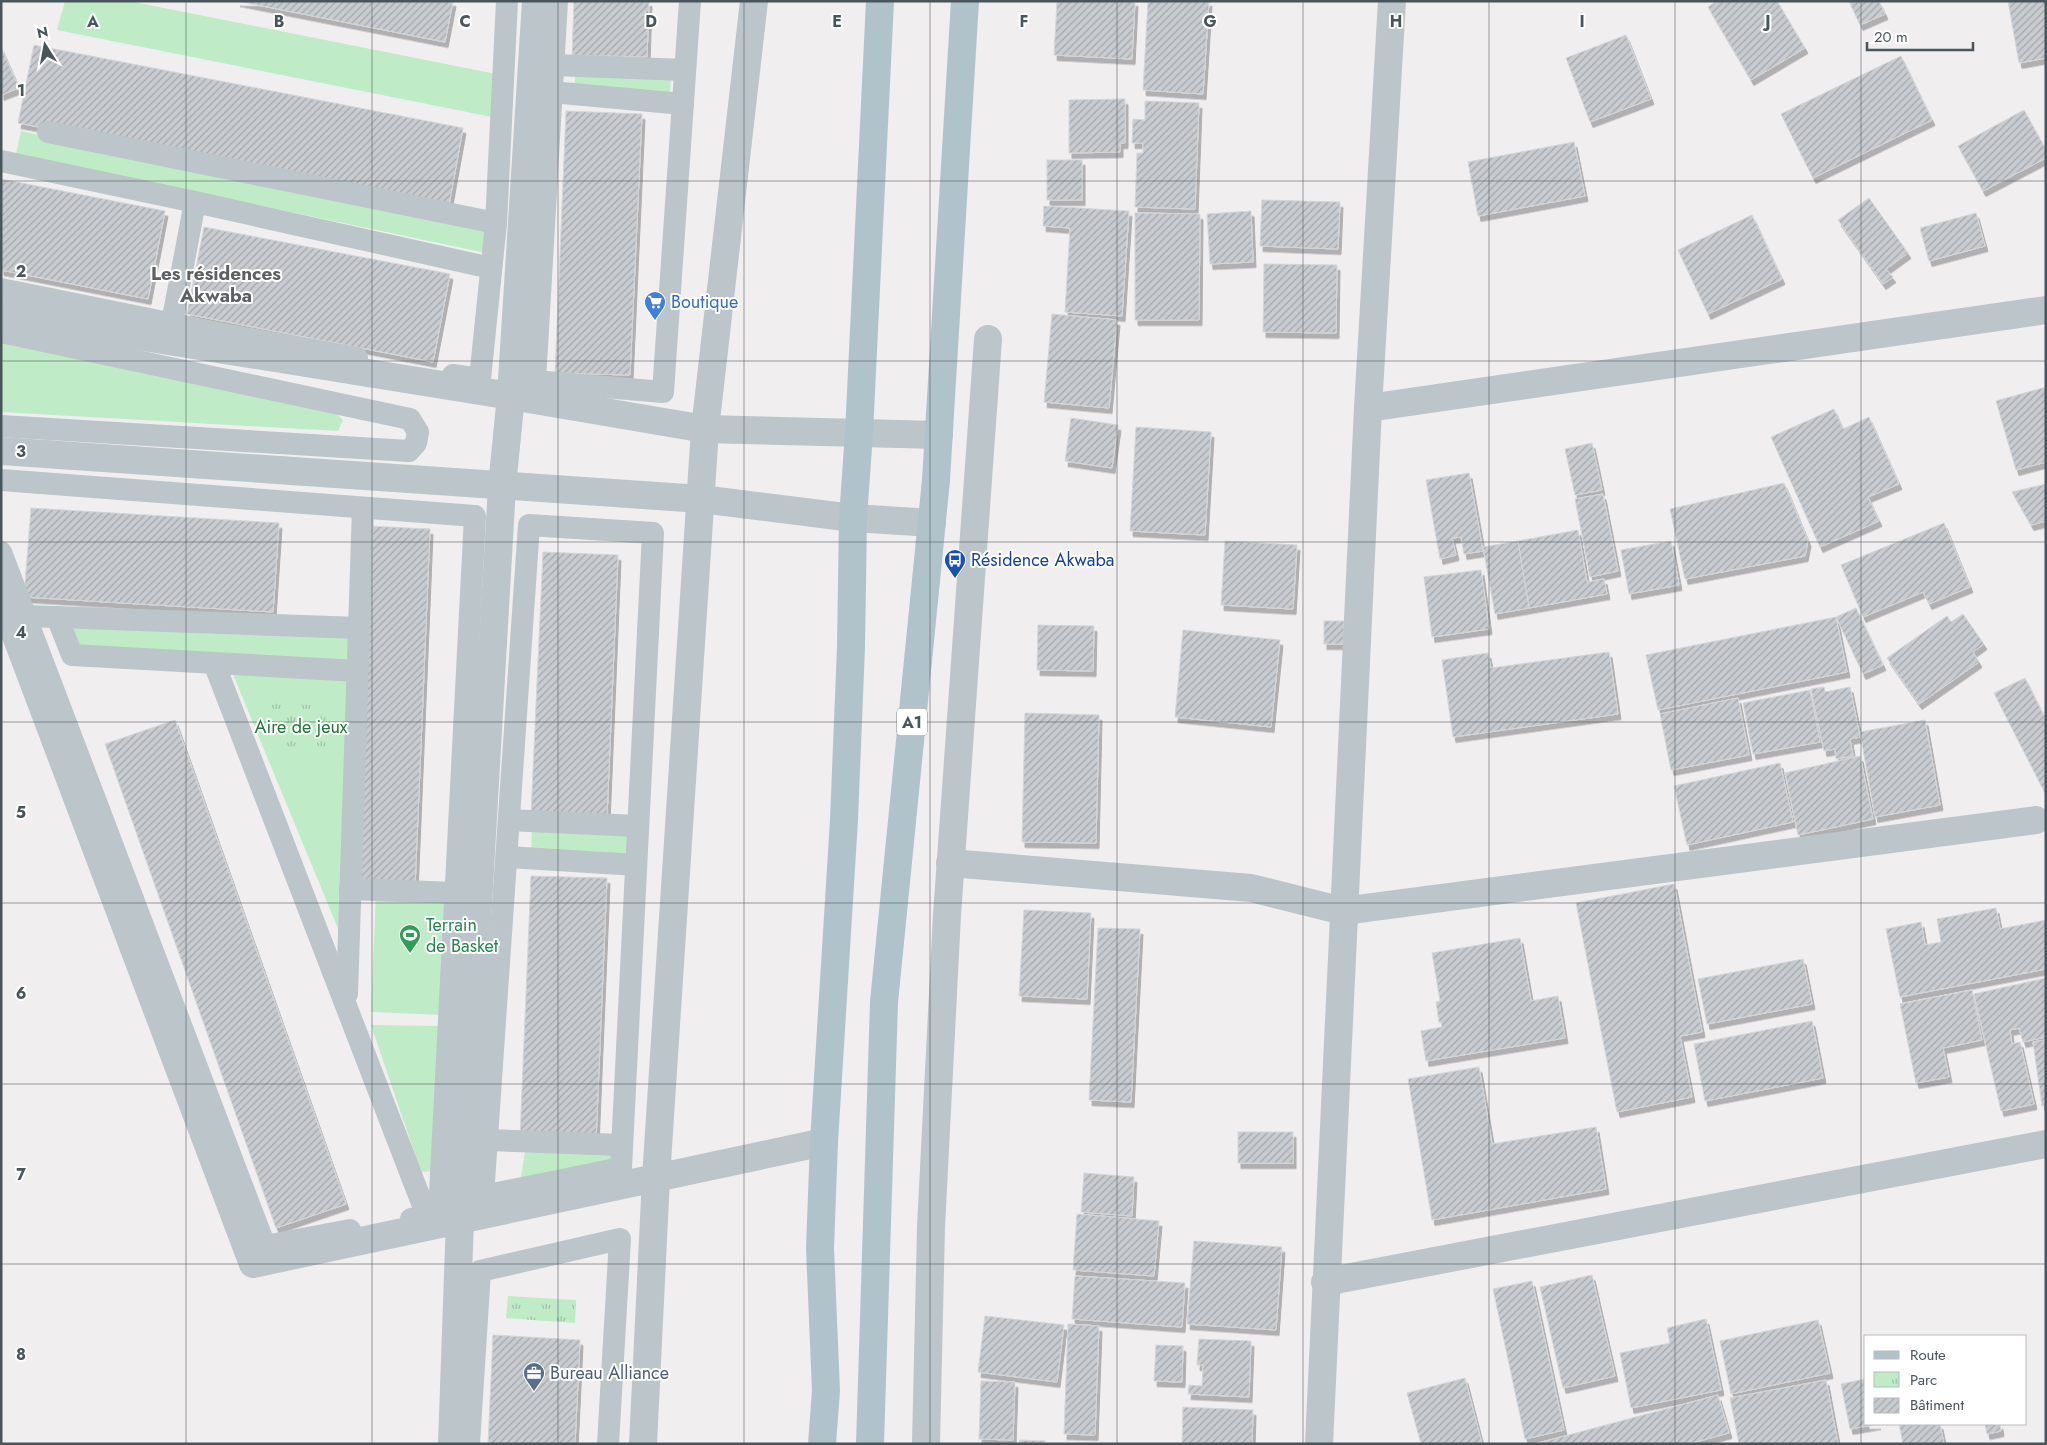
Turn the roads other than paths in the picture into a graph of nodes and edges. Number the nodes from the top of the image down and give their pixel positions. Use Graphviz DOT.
graph roads {
  1 [pos="507,1"];
  2 [pos="536,1"];
  3 [pos="557,1"];
  4 [pos="690,1"];
  5 [pos="754,1"];
  6 [pos="880,1"];
  7 [pos="965,1"];
  8 [pos="1392,1"];
  9 [pos="554,65"];
  10 [pos="685,70"];
  11 [pos="551,92"];
  12 [pos="683,104"];
  13 [pos="48,132"];
  14 [pos="1,162"];
  15 [pos="195,202"];
  16 [pos="496,223"];
  17 [pos="491,268"];
  18 [pos="1,288"];
  19 [pos="2046,310"];
  20 [pos="1,314"];
  21 [pos="172,323"];
  22 [pos="1,332"];
  23 [pos="988,339"];
  24 [pos="511,396"];
  25 [pos="1368,408"];
  26 [pos="1,426"];
  27 [pos="705,428"];
  28 [pos="859,433"];
  29 [pos="939,435"];
  30 [pos="1,451"];
  31 [pos="1,480"];
  32 [pos="502,486"];
  33 [pos="701,499"];
  34 [pos="363,508"];
  35 [pos="853,518"];
  36 [pos="932,523"];
  37 [pos="1,552"];
  38 [pos="1,596"];
  39 [pos="26,616"];
  40 [pos="57,617"];
  41 [pos="359,628"];
  42 [pos="214,663"];
  43 [pos="357,671"];
  44 [pos="509,820"];
  45 [pos="2036,820"];
  46 [pos="638,826"];
  47 [pos="507,857"];
  48 [pos="950,862"];
  49 [pos="636,865"];
  50 [pos="350,889"];
  51 [pos="455,893"];
  52 [pos="1342,911"];
  53 [pos="346,1003"];
  54 [pos="487,1140"];
  55 [pos="824,1142"];
  56 [pos="2046,1144"];
  57 [pos="622,1145"];
  58 [pos="656,1178"];
  59 [pos="427,1216"];
  60 [pos="460,1219"];
  61 [pos="1325,1282"];
  62 [pos="452,1444"];
  63 [pos="469,1444"];
  64 [pos="608,1444"];
  65 [pos="643,1444"];
  66 [pos="822,1444"];
  67 [pos="870,1444"];
  68 [pos="926,1444"];
  69 [pos="1319,1444"];
  1 -- 16 [label="street"];
  2 -- 24 [label="street"];
  3 -- 9 [label="street"];
  4 -- 10 [label="street"];
  5 -- 27 [label="street"];
  6 -- 28 [label="main road"];
  7 -- 29 [label="main road, A1"];
  8 -- 25 [label="street"];
  9 -- 10 [label="street"];
  9 -- 11 [label="street"];
  10 -- 12 [label="street"];
  11 -- 12 [label="street"];
  11 -- 12 [label="street"];
  13 -- 16 [label="street"];
  14 -- 15 [label="street"];
  15 -- 17 [label="street"];
  15 -- 21 [label="street"];
  16 -- 17 [label="street"];
  17 -- 21 [label="street"];
  18 -- 21 [label="street"];
  19 -- 25 [label="street"];
  20 -- 24 [label="street"];
  22 -- 26 [label="street"];
  23 -- 48 [label="street"];
  24 -- 27 [label="street"];
  24 -- 32 [label="street"];
  25 -- 52 [label="street"];
  27 -- 28 [label="street"];
  27 -- 33 [label="street"];
  28 -- 29 [label="street"];
  28 -- 35 [label="main road"];
  29 -- 36 [label="main road, A1"];
  30 -- 32 [label="street"];
  31 -- 34 [label="street"];
  32 -- 33 [label="street"];
  32 -- 60 [label="street"];
  33 -- 35 [label="street"];
  33 -- 58 [label="street"];
  34 -- 41 [label="street"];
  34 -- 51 [label="street"];
  35 -- 36 [label="street"];
  35 -- 55 [label="main road"];
  36 -- 67 [label="main road, A1"];
  37 -- 39 [label="street"];
  38 -- 60 [label="street"];
  39 -- 40 [label="street"];
  39 -- 59 [label="street"];
  40 -- 41 [label="street"];
  40 -- 42 [label="street"];
  41 -- 43 [label="street"];
  42 -- 43 [label="street"];
  42 -- 53 [label="street"];
  43 -- 50 [label="street"];
  44 -- 46 [label="street"];
  44 -- 46 [label="street"];
  44 -- 47 [label="street"];
  45 -- 52 [label="street"];
  46 -- 49 [label="street"];
  47 -- 49 [label="street"];
  47 -- 54 [label="street"];
  48 -- 52 [label="street"];
  48 -- 68 [label="street"];
  49 -- 57 [label="street"];
  50 -- 51 [label="street"];
  50 -- 53 [label="street"];
  51 -- 59 [label="street"];
  52 -- 61 [label="street"];
  53 -- 59 [label="street"];
  54 -- 57 [label="street"];
  54 -- 57 [label="street"];
  55 -- 58 [label="street"];
  55 -- 66 [label="main road"];
  56 -- 61 [label="street"];
  58 -- 60 [label="street"];
  58 -- 65 [label="street"];
  60 -- 62 [label="street"];
  61 -- 69 [label="street"];
  63 -- 64 [label="street"];
}
